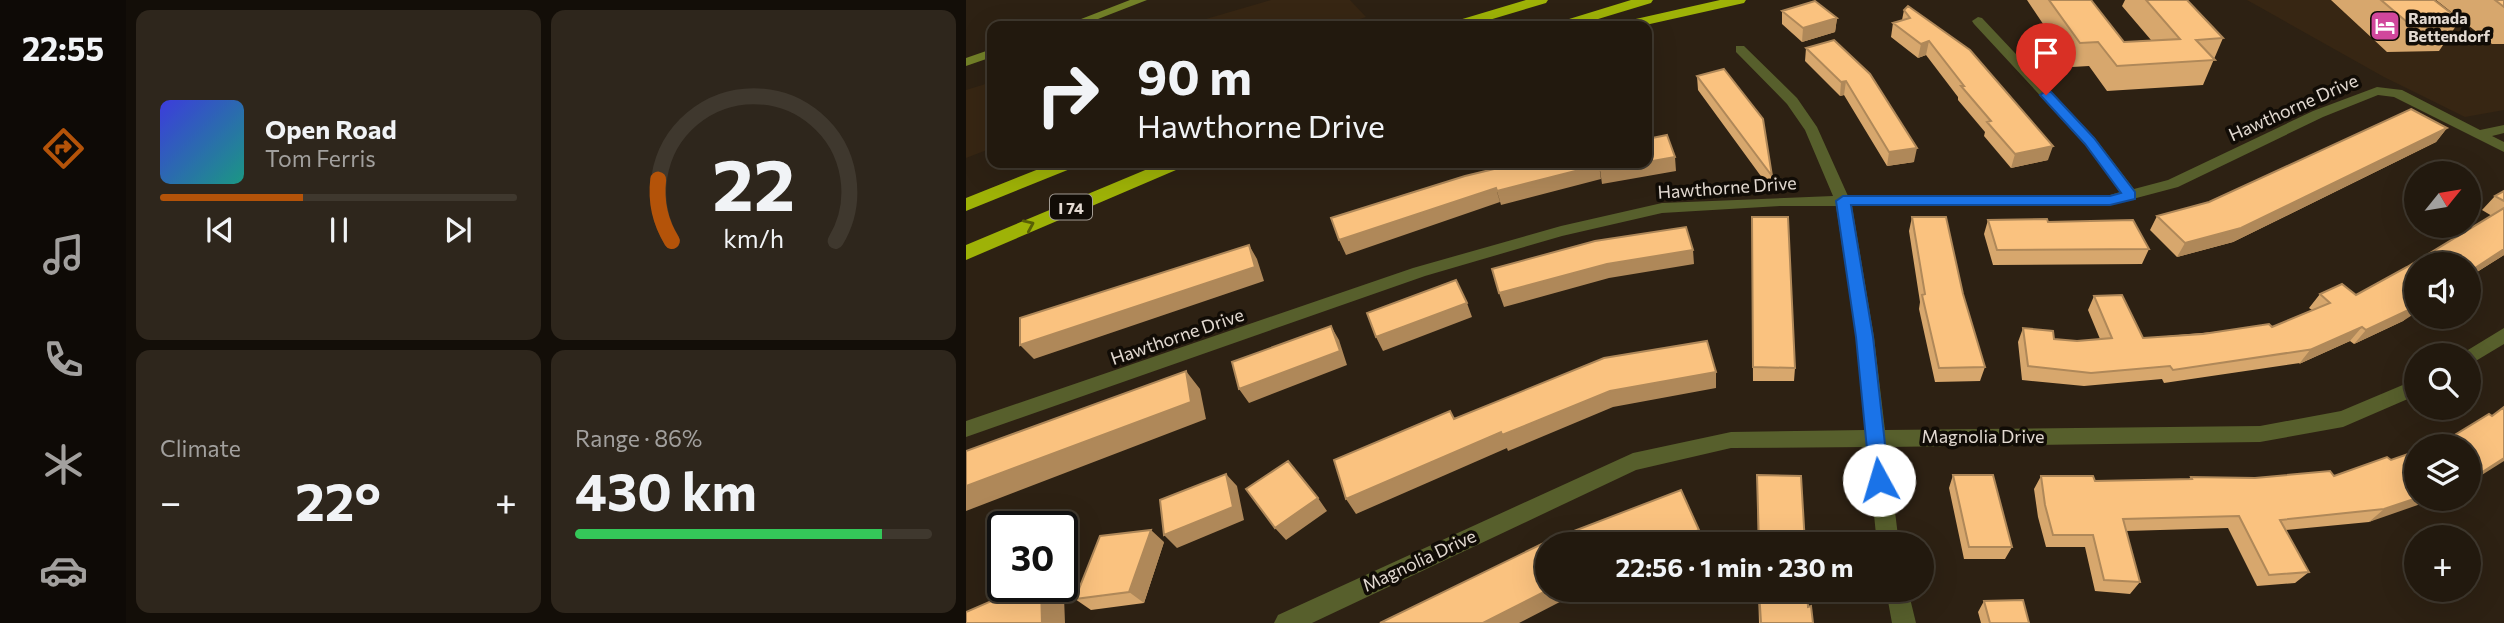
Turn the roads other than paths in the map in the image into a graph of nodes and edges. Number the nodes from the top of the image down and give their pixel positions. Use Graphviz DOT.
graph roads {
  1 [pos="1141,0"];
  2 [pos="1541,0"];
  3 [pos="1646,0"];
  4 [pos="1739,0"];
  5 [pos="1083,21"];
  6 [pos="1471,21"];
  7 [pos="1577,21"];
  8 [pos="1645,21"];
  9 [pos="1978,21"];
  10 [pos="1740,49"];
  11 [pos="987,54"];
  12 [pos="966,62"];
  13 [pos="2504,129"];
  14 [pos="2478,135"];
  15 [pos="2504,148"];
  16 [pos="1057,168"];
  17 [pos="1165,168"];
  18 [pos="2130,195"];
  19 [pos="1843,201"];
  20 [pos="966,205"];
  21 [pos="966,253"];
  22 [pos="2504,335"];
  23 [pos="2481,350"];
  24 [pos="2404,393"];
  25 [pos="966,429"];
  26 [pos="1875,437"];
  27 [pos="1887,532"];
  28 [pos="1899,602"];
  29 [pos="1286,623"];
  30 [pos="1903,623"];
  1 -- 5 [label="main road"];
  2 -- 6 [label="highway"];
  3 -- 7 [label="highway"];
  4 -- 8 [label="highway"];
  9 -- 18 [label="street"];
  10 -- 19 [label="street"];
  11 -- 12 [label="main road"];
  13 -- 14 [label="street"];
  14 -- 15 [label="street"];
  14 -- 18 [label="street, Hawthorne Drive"];
  16 -- 20 [label="highway, I 74"];
  21 -- 17 [label="highway, I 74, one-way"];
  18 -- 19 [label="street, Hawthorne Drive"];
  19 -- 25 [label="street, Hawthorne Drive"];
  19 -- 26 [label="street"];
  22 -- 23 [label="street"];
  24 -- 26 [label="street, Magnolia Drive"];
  26 -- 27 [label="street"];
  26 -- 29 [label="street, Magnolia Drive"];
  28 -- 30 [label="street"];
}
